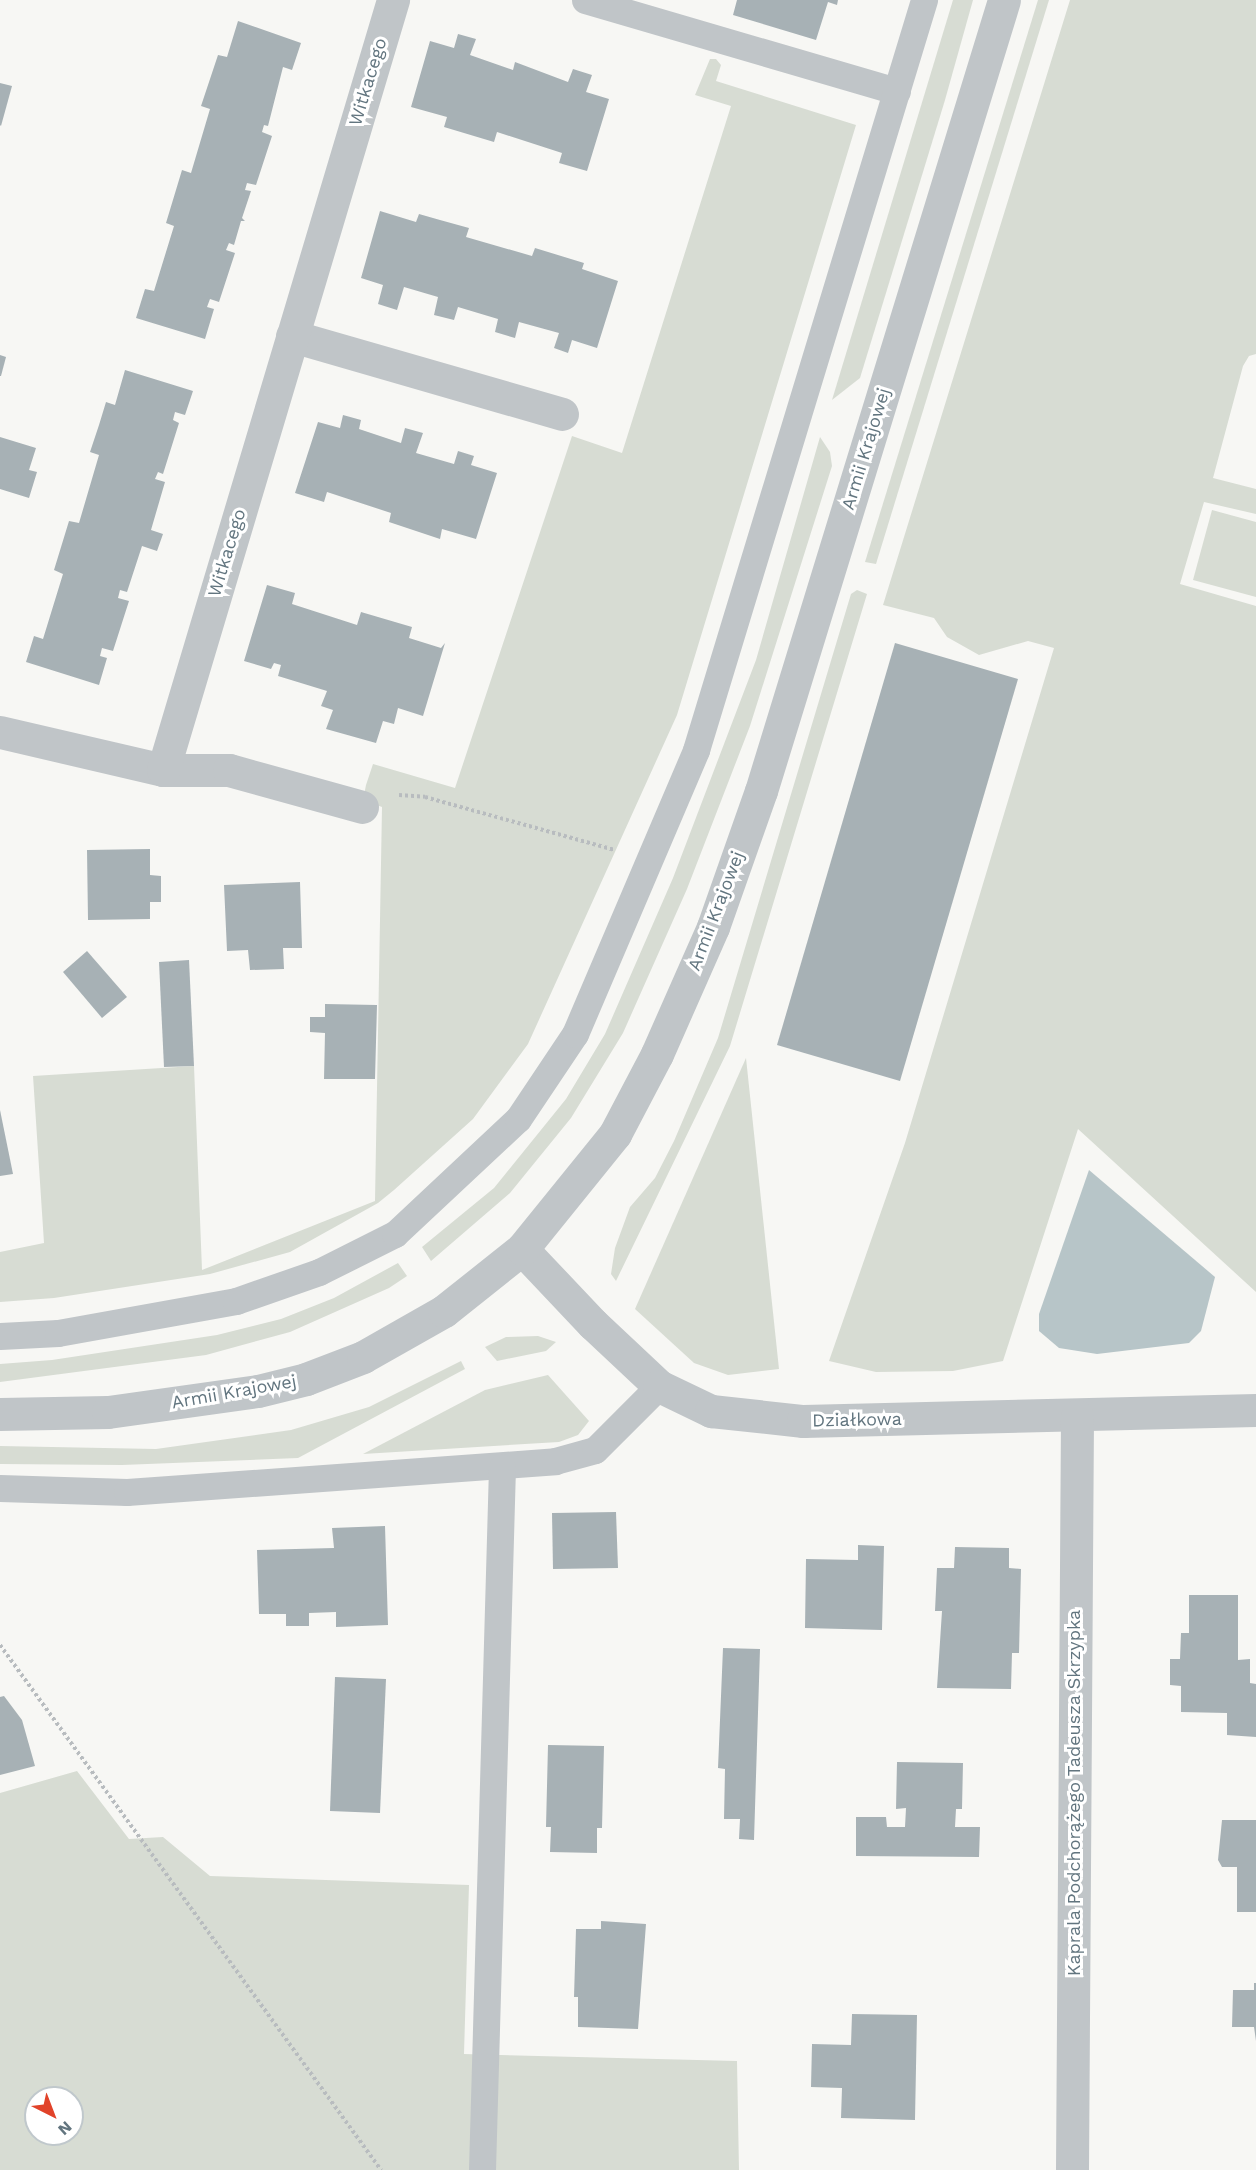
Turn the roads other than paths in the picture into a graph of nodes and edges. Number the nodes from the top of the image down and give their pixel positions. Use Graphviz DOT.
graph roads {
  1 [pos="393,0"];
  2 [pos="585,0"];
  3 [pos="924,0"];
  4 [pos="1004,0"];
  5 [pos="897,91"];
  6 [pos="292,336"];
  7 [pos="562,414"];
  8 [pos="0,732"];
  9 [pos="163,770"];
  10 [pos="354,805"];
  11 [pos="522,1249"];
  12 [pos="0,1336"];
  13 [pos="658,1386"];
  14 [pos="1256,1410"];
  15 [pos="0,1414"];
  16 [pos="1077,1416"];
  17 [pos="502,1467"];
  18 [pos="0,1488"];
  19 [pos="482,2170"];
  20 [pos="1072,2170"];
  1 -- 6 [label="street, Witkacego"];
  2 -- 5 [label="lane"];
  3 -- 5 [label="lane"];
  4 -- 11 [label="street, Armii Krajowej"];
  5 -- 12 [label="lane"];
  6 -- 7 [label="street"];
  6 -- 9 [label="street, Witkacego"];
  8 -- 9 [label="street"];
  9 -- 10 [label="street"];
  11 -- 13 [label="street, Działkowa"];
  11 -- 15 [label="street, Armii Krajowej"];
  13 -- 16 [label="street, Działkowa"];
  13 -- 17 [label="lane"];
  14 -- 16 [label="street, Działkowa"];
  16 -- 20 [label="street, Kaprala Podchorążego Tadeusza Skrzypka"];
  17 -- 18 [label="lane"];
  17 -- 19 [label="lane"];
}
